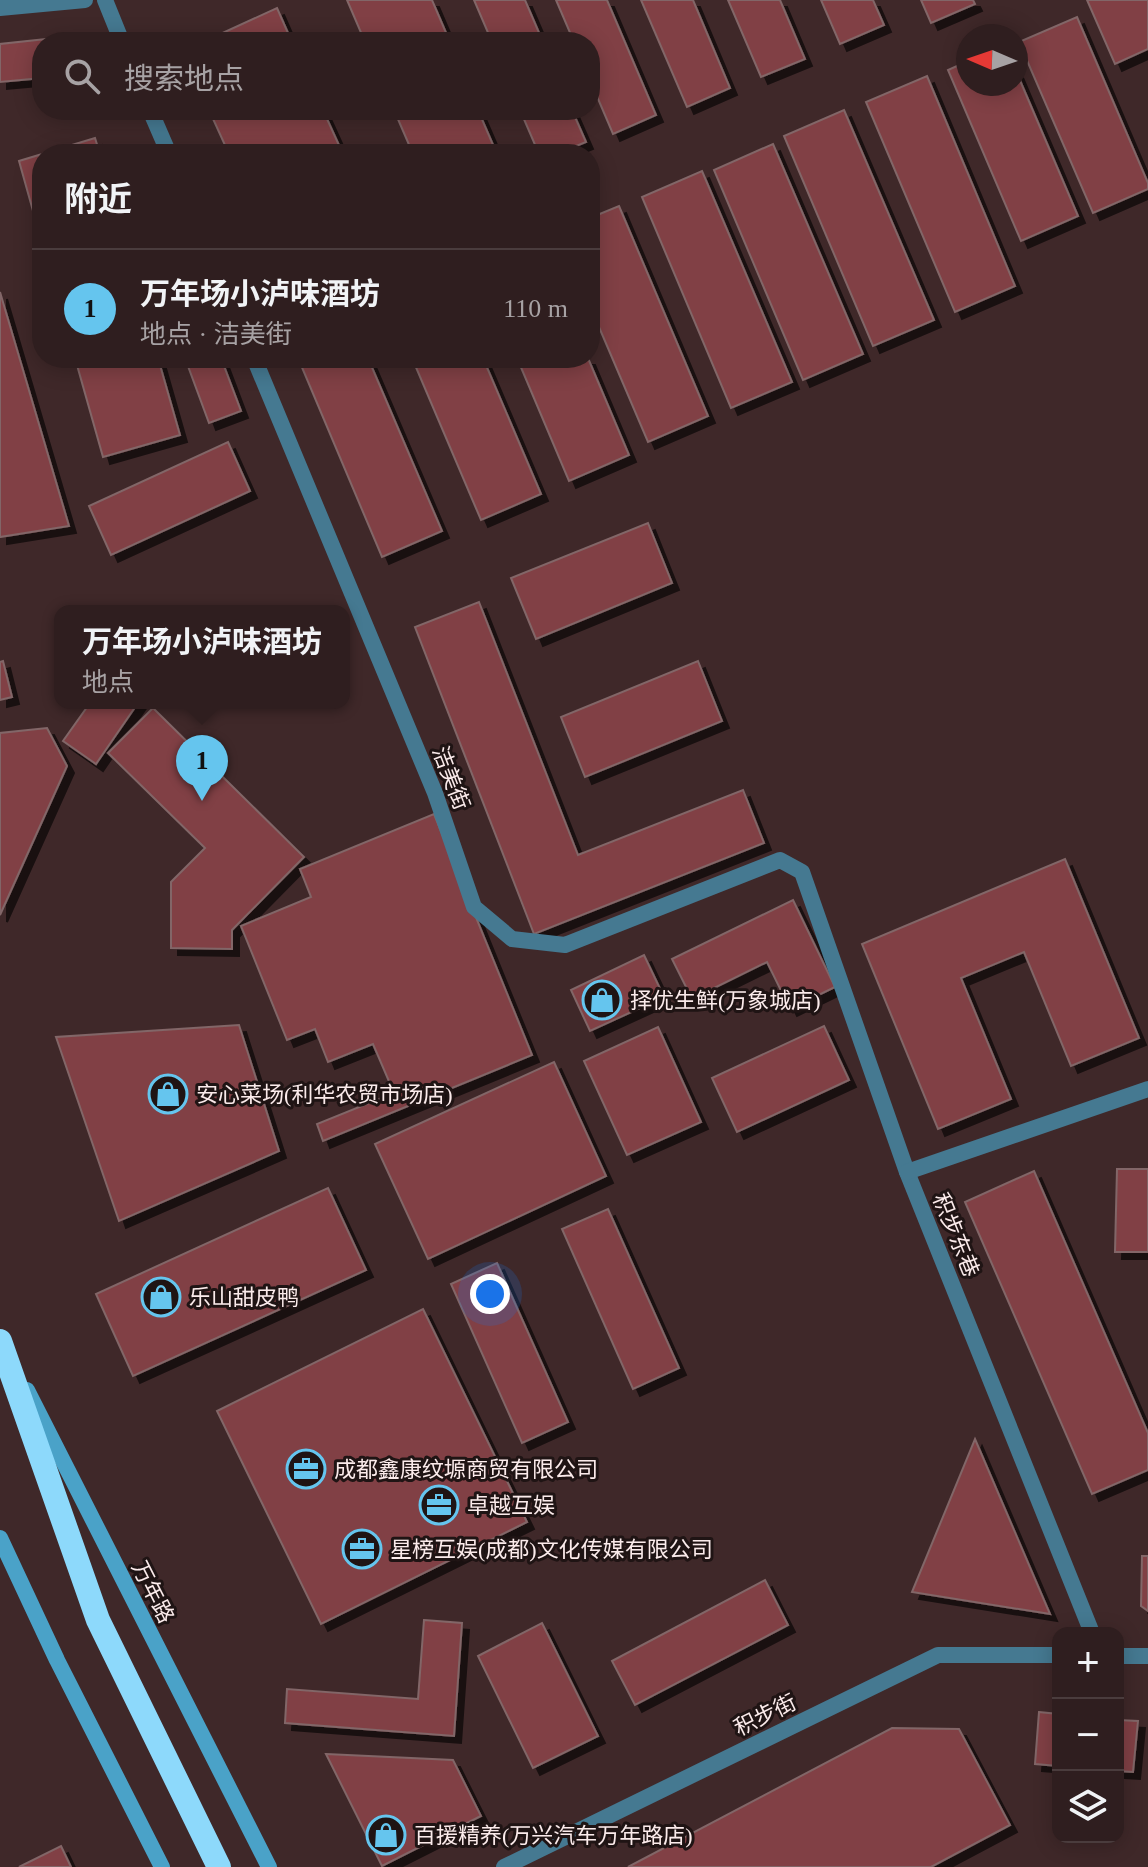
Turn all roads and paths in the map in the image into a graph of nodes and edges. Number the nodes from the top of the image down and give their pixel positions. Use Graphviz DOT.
graph roads {
  1 [pos="85,0"];
  2 [pos="105,0"];
  3 [pos="0,8"];
  4 [pos="118,32"];
  5 [pos="154,120"];
  6 [pos="165,144"];
  7 [pos="258,368"];
  8 [pos="780,860"];
  9 [pos="1148,1089"];
  10 [pos="907,1172"];
  11 [pos="0,1338"];
  12 [pos="0,1538"];
  13 [pos="1090,1627"];
  14 [pos="1052,1655"];
  15 [pos="1124,1656"];
  16 [pos="1148,1656"];
  17 [pos="162,1867"];
  18 [pos="219,1867"];
  19 [pos="269,1867"];
  20 [pos="504,1867"];
  1 -- 3 [label="street"];
  2 -- 4 [label="street"];
  5 -- 6 [label="street"];
  7 -- 8 [label="street, 洁美街"];
  8 -- 10 [label="street, 积步东巷"];
  9 -- 10 [label="street"];
  10 -- 13 [label="street, 积步东巷"];
  11 -- 18 [label="highway"];
  11 -- 19 [label="main road, 万年路"];
  12 -- 17 [label="main road"];
  14 -- 20 [label="street, 积步街"];
  15 -- 16 [label="street"];
}
